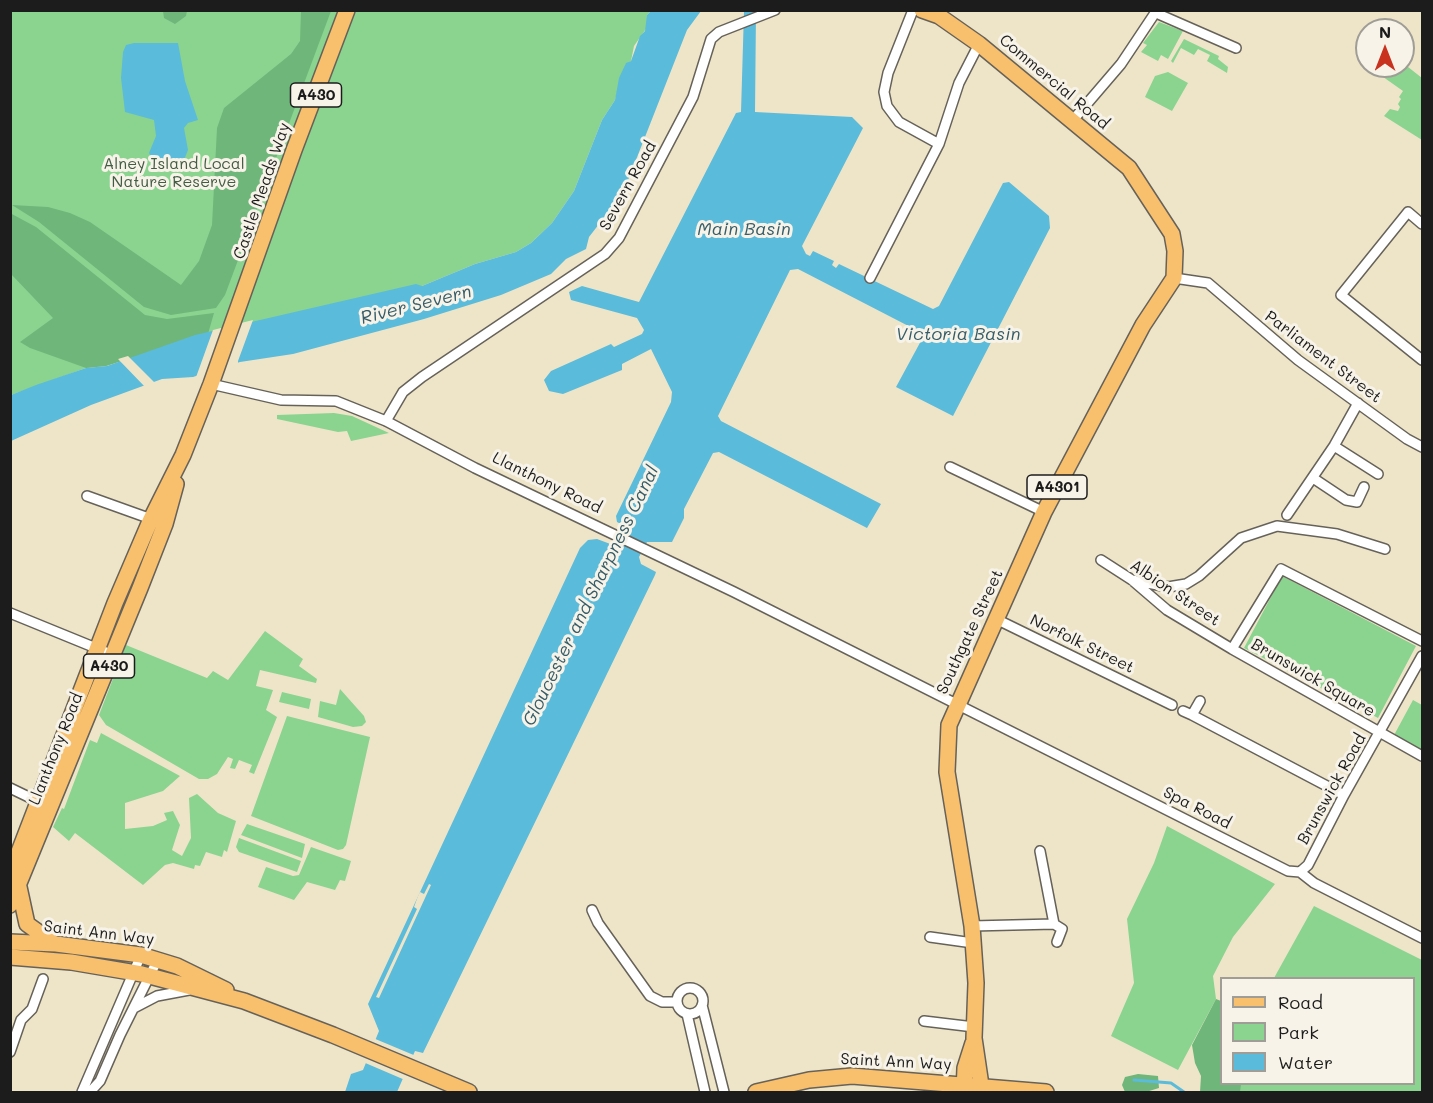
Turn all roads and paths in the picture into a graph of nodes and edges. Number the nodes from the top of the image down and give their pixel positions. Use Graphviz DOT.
graph roads {
  1 [pos="347,10"];
  2 [pos="775,10"];
  3 [pos="912,10"];
  4 [pos="922,10"];
  5 [pos="1157,12"];
  6 [pos="979,44"];
  7 [pos="1236,48"];
  8 [pos="1073,120"];
  9 [pos="939,144"];
  10 [pos="1422,224"];
  11 [pos="870,278"];
  12 [pos="1174,278"];
  13 [pos="1422,360"];
  14 [pos="211,383"];
  15 [pos="1358,403"];
  16 [pos="386,420"];
  17 [pos="1334,446"];
  18 [pos="1422,447"];
  19 [pos="950,467"];
  20 [pos="1378,474"];
  21 [pos="1313,478"];
  22 [pos="1364,487"];
  23 [pos="87,496"];
  24 [pos="1044,512"];
  25 [pos="1287,515"];
  26 [pos="158,522"];
  27 [pos="1385,549"];
  28 [pos="1101,560"];
  29 [pos="1132,580"];
  30 [pos="10,613"];
  31 [pos="996,619"];
  32 [pos="1422,641"];
  33 [pos="98,649"];
  34 [pos="1232,649"];
  35 [pos="113,655"];
  36 [pos="1422,656"];
  37 [pos="1154,696"];
  38 [pos="1200,700"];
  39 [pos="956,704"];
  40 [pos="1149,705"];
  41 [pos="1172,705"];
  42 [pos="1380,734"];
  43 [pos="1422,756"];
  44 [pos="10,788"];
  45 [pos="1344,795"];
  46 [pos="46,805"];
  47 [pos="1040,851"];
  48 [pos="1300,872"];
  49 [pos="15,881"];
  50 [pos="10,905"];
  51 [pos="592,910"];
  52 [pos="1054,924"];
  53 [pos="972,926"];
  54 [pos="930,937"];
  55 [pos="1422,938"];
  56 [pos="10,942"];
  57 [pos="1057,942"];
  58 [pos="973,943"];
  59 [pos="56,944"];
  60 [pos="141,955"];
  61 [pos="10,957"];
  62 [pos="158,959"];
  63 [pos="133,973"];
  64 [pos="150,976"];
  65 [pos="43,979"];
  66 [pos="200,989"];
  67 [pos="244,1001"];
  68 [pos="676,1002"];
  69 [pos="702,1005"];
  70 [pos="134,1008"];
  71 [pos="687,1014"];
  72 [pos="10,1015"];
  73 [pos="21,1020"];
  74 [pos="924,1021"];
  75 [pos="974,1033"];
  76 [pos="10,1052"];
  77 [pos="973,1089"];
  78 [pos="82,1092"];
  79 [pos="90,1092"];
  80 [pos="470,1092"];
  81 [pos="705,1092"];
  82 [pos="724,1092"];
  83 [pos="756,1092"];
  84 [pos="1046,1092"];
  1 -- 14 [label="main road, Castle Meads Way / A430"];
  2 -- 16 [label="street, Severn Road"];
  3 -- 9 [label="street"];
  4 -- 6 [label="main road, Commercial Road"];
  5 -- 7 [label="street"];
  5 -- 8 [label="street"];
  6 -- 8 [label="main road, Commercial Road"];
  6 -- 9 [label="street"];
  8 -- 12 [label="main road, Commercial Road"];
  9 -- 11 [label="street"];
  10 -- 13 [label="street"];
  12 -- 15 [label="street, Parliament Street"];
  12 -- 24 [label="main road, Southgate Street / A4301"];
  14 -- 16 [label="street, Llanthony Road"];
  14 -- 26 [label="main road, Llanthony Road / A430"];
  15 -- 17 [label="street"];
  15 -- 18 [label="street, Parliament Street"];
  16 -- 39 [label="street, Llanthony Road"];
  17 -- 20 [label="street"];
  17 -- 21 [label="street"];
  19 -- 24 [label="street"];
  21 -- 22 [label="street"];
  21 -- 25 [label="street"];
  23 -- 26 [label="street"];
  24 -- 31 [label="main road, Southgate Street / A4301"];
  26 -- 33 [label="main road, Llanthony Road"];
  26 -- 35 [label="main road, Llanthony Road / A430"];
  27 -- 29 [label="street"];
  28 -- 29 [label="street, Albion Street"];
  29 -- 34 [label="street, Albion Street"];
  30 -- 33 [label="street"];
  31 -- 37 [label="street, Norfolk Street"];
  31 -- 39 [label="main road, Southgate Street / A4301"];
  32 -- 34 [label="street, Brunswick Square"];
  33 -- 35 [label="street"];
  33 -- 46 [label="main road, Llanthony Road"];
  34 -- 42 [label="street, Brunswick Square"];
  35 -- 46 [label="main road, Llanthony Road / A430"];
  36 -- 42 [label="street, Brunswick Road"];
  37 -- 40 [label="street"];
  37 -- 41 [label="street, Norfolk Street"];
  38 -- 45 [label="street"];
  39 -- 48 [label="street, Spa Road"];
  39 -- 53 [label="main road, Southgate Street / A4301"];
  42 -- 43 [label="street, Brunswick Square"];
  42 -- 45 [label="street, Brunswick Road"];
  44 -- 46 [label="street"];
  45 -- 48 [label="street, Brunswick Road"];
  46 -- 49 [label="main road, Llanthony Road / A430"];
  47 -- 52 [label="street"];
  48 -- 55 [label="street, Spa Road"];
  49 -- 50 [label="main road, A430"];
  49 -- 59 [label="main road"];
  51 -- 68 [label="street"];
  52 -- 53 [label="street"];
  52 -- 57 [label="street"];
  53 -- 58 [label="main road, Southgate Street / A4301"];
  54 -- 58 [label="street"];
  56 -- 59 [label="main road, Saint Ann Way"];
  58 -- 75 [label="main road, Southgate Street / A4301"];
  59 -- 60 [label="main road, Saint Ann Way"];
  60 -- 62 [label="main road, Saint Ann Way"];
  60 -- 63 [label="street"];
  61 -- 63 [label="main road, Saint Ann Way"];
  62 -- 64 [label="street"];
  62 -- 67 [label="main road, Saint Ann Way"];
  63 -- 64 [label="main road, Saint Ann Way"];
  63 -- 78 [label="street"];
  64 -- 66 [label="main road, Saint Ann Way"];
  64 -- 70 [label="street"];
  65 -- 73 [label="street"];
  66 -- 67 [label="main road, Saint Ann Way"];
  66 -- 70 [label="street"];
  67 -- 80 [label="main road, Saint Ann Way"];
  68 -- 69 [label="street"];
  68 -- 71 [label="street"];
  69 -- 71 [label="street"];
  69 -- 82 [label="street"];
  70 -- 79 [label="street"];
  71 -- 81 [label="street"];
  72 -- 73 [label="street"];
  73 -- 76 [label="street"];
  74 -- 75 [label="street"];
  75 -- 77 [label="main road, Southgate Street / A4301"];
  77 -- 83 [label="main road, Saint Ann Way"];
  77 -- 84 [label="main road, Saint Ann Way"];
}
